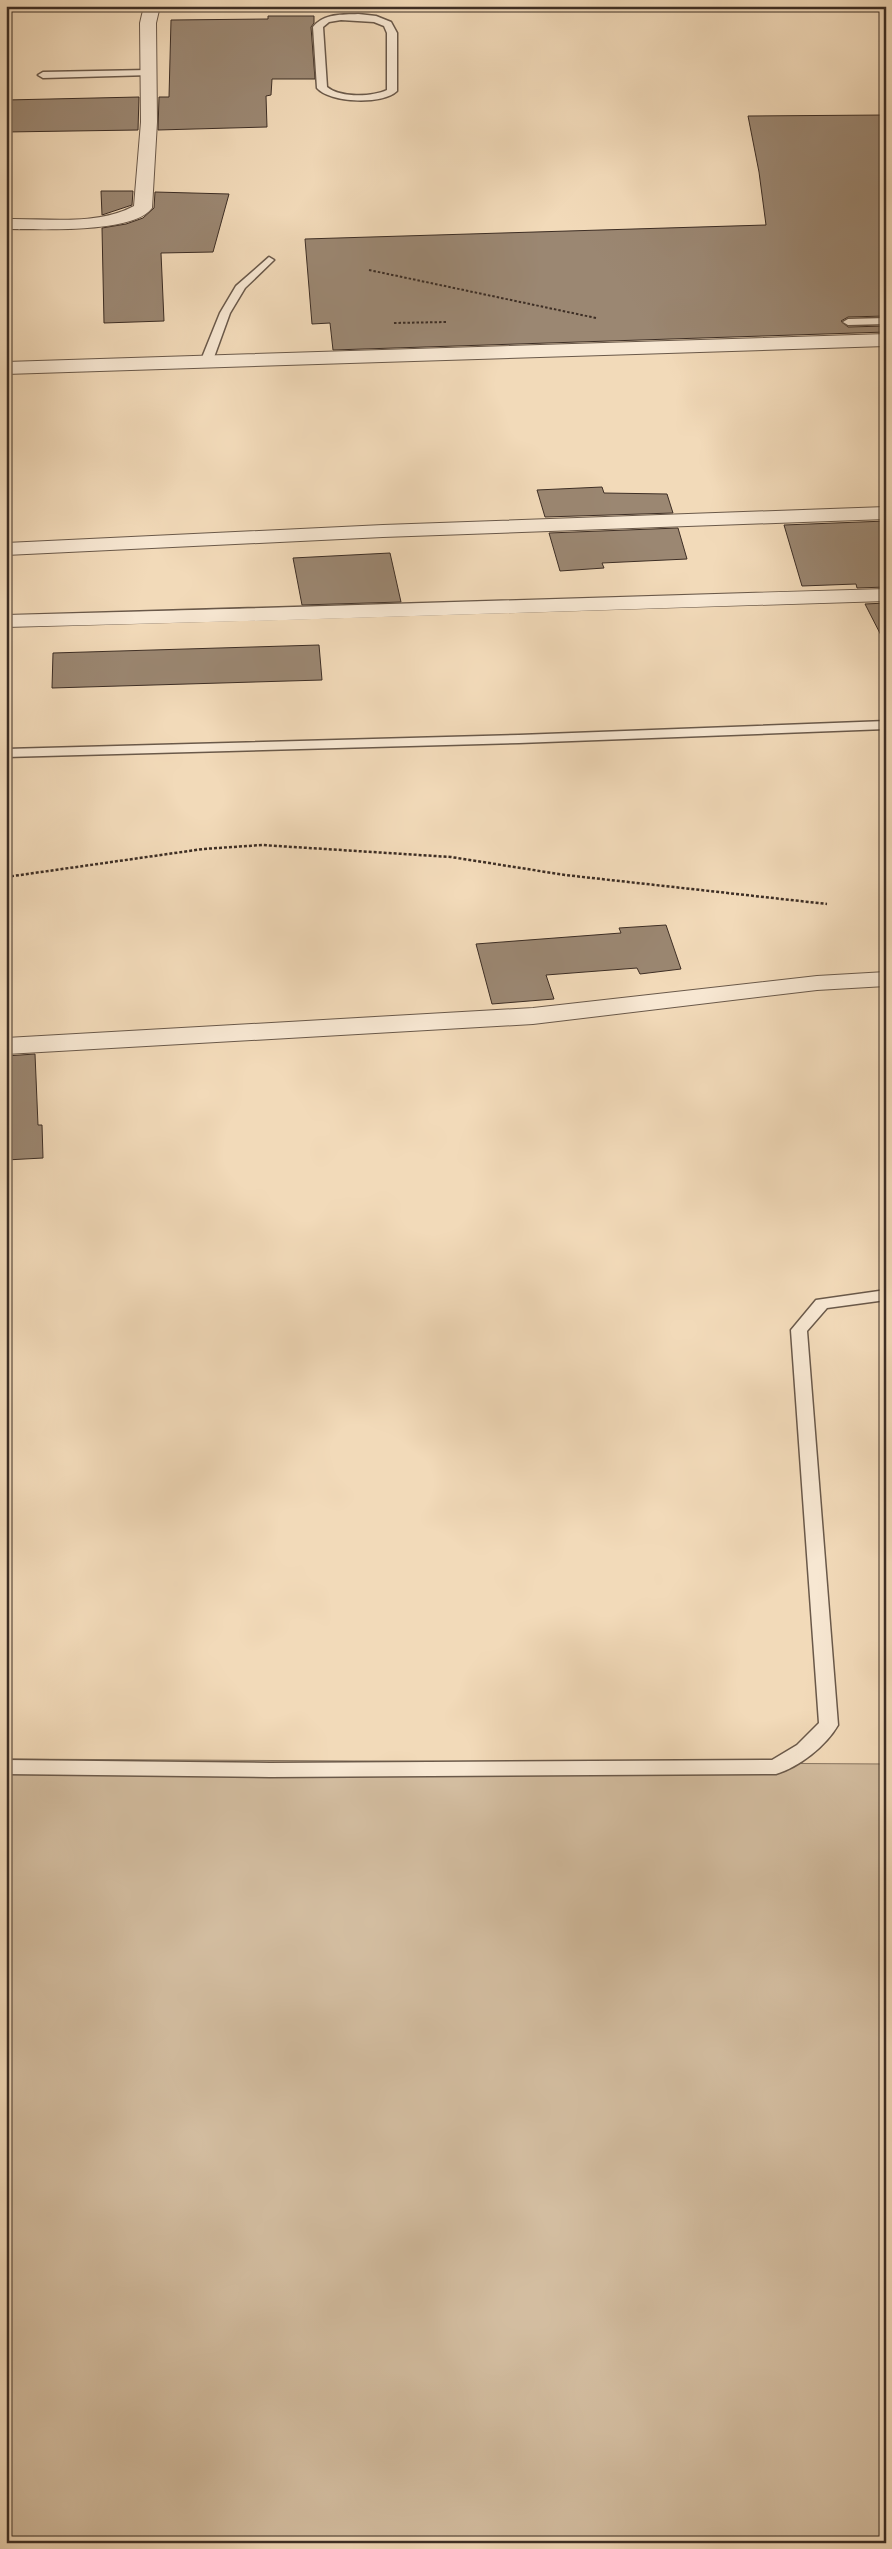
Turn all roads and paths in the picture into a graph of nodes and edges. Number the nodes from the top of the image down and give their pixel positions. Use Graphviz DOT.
graph roads {
  1 [pos="152,6"];
  2 [pos="358,6"];
  3 [pos="358,17"];
  4 [pos="148,73"];
  5 [pos="43,75"];
  6 [pos="6,224"];
  7 [pos="269,260"];
  8 [pos="369,270"];
  9 [pos="604,320"];
  10 [pos="886,321"];
  11 [pos="848,322"];
  12 [pos="886,340"];
  13 [pos="207,360"];
  14 [pos="6,368"];
  15 [pos="886,513"];
  16 [pos="6,549"];
  17 [pos="886,595"];
  18 [pos="6,621"];
  19 [pos="886,725"];
  20 [pos="6,752"];
  21 [pos="6,877"];
  22 [pos="827,904"];
  23 [pos="886,979"];
  24 [pos="6,1046"];
  25 [pos="886,1295"];
  26 [pos="6,1767"];
  1 -- 4 [label="street"];
  2 -- 3 [label="lane"];
  3 -- 3 [label="lane"];
  4 -- 5 [label="lane"];
  4 -- 6 [label="street"];
  7 -- 13 [label="lane"];
  8 -- 9 [label="path"];
  10 -- 11 [label="lane"];
  12 -- 13 [label="street"];
  13 -- 14 [label="street"];
  15 -- 16 [label="street"];
  17 -- 18 [label="street"];
  19 -- 20 [label="lane"];
  21 -- 22 [label="path"];
  23 -- 24 [label="street"];
  25 -- 26 [label="lane"];
}
